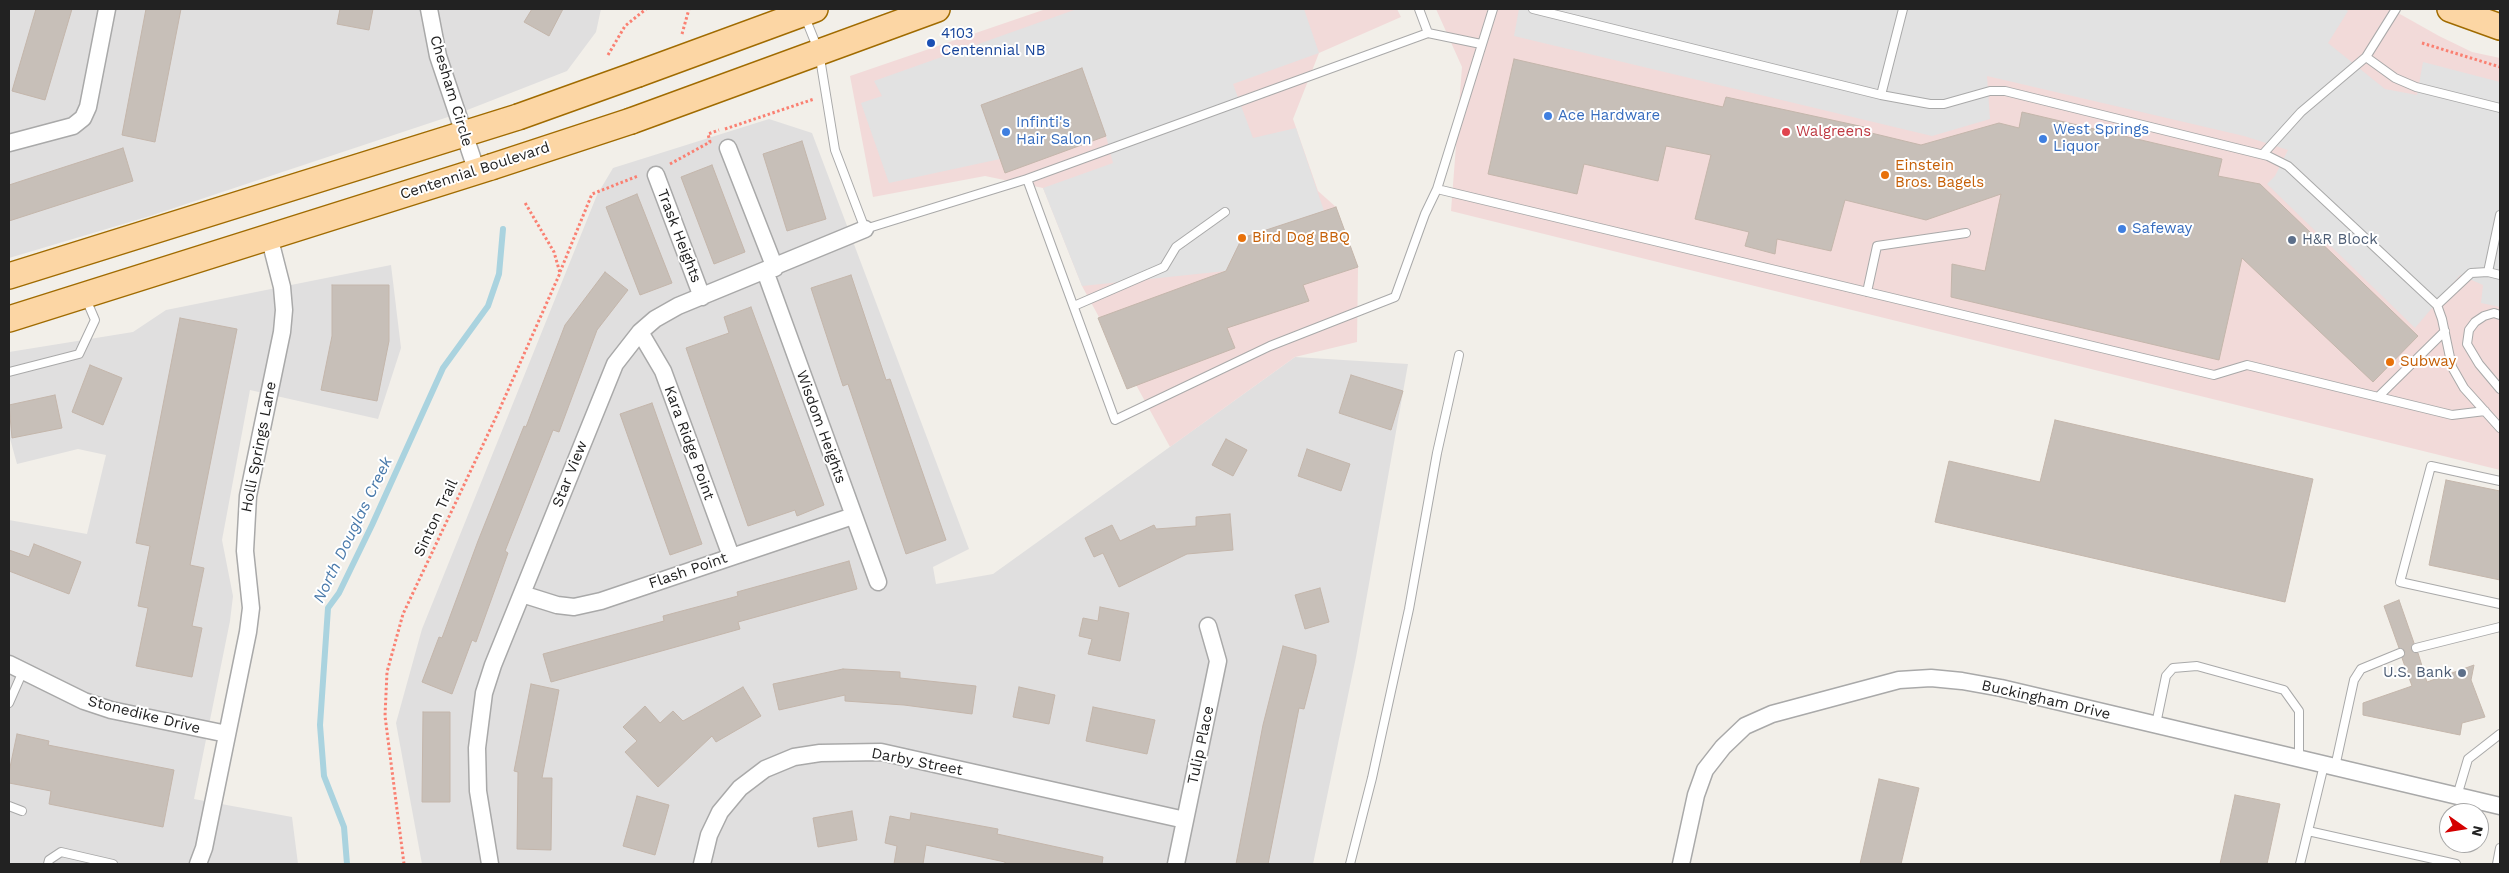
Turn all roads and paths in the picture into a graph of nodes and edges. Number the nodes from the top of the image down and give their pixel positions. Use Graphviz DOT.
graph roads {
  1 [pos="107,9"];
  2 [pos="429,9"];
  3 [pos="646,9"];
  4 [pos="937,9"];
  5 [pos="1419,9"];
  6 [pos="1493,9"];
  7 [pos="1533,9"];
  8 [pos="1903,9"];
  9 [pos="2396,9"];
  10 [pos="2450,9"];
  11 [pos="809,11"];
  12 [pos="2500,27"];
  13 [pos="1428,33"];
  14 [pos="1481,44"];
  15 [pos="2422,44"];
  16 [pos="819,52"];
  17 [pos="608,55"];
  18 [pos="2366,57"];
  19 [pos="2500,67"];
  20 [pos="826,95"];
  21 [pos="1882,95"];
  22 [pos="2500,108"];
  23 [pos="463,134"];
  24 [pos="9,142"];
  25 [pos="728,148"];
  26 [pos="2263,154"];
  27 [pos="484,169"];
  28 [pos="657,171"];
  29 [pos="1027,179"];
  30 [pos="1437,190"];
  31 [pos="524,201"];
  32 [pos="1225,212"];
  33 [pos="2500,215"];
  34 [pos="866,229"];
  35 [pos="1966,233"];
  36 [pos="269,236"];
  37 [pos="770,270"];
  38 [pos="2488,272"];
  39 [pos="560,273"];
  40 [pos="2500,275"];
  41 [pos="9,276"];
  42 [pos="1867,292"];
  43 [pos="84,296"];
  44 [pos="702,297"];
  45 [pos="2437,305"];
  46 [pos="1074,306"];
  47 [pos="2500,315"];
  48 [pos="9,319"];
  49 [pos="2445,331"];
  50 [pos="640,332"];
  51 [pos="1459,355"];
  52 [pos="9,372"];
  53 [pos="2500,389"];
  54 [pos="2378,397"];
  55 [pos="2485,412"];
  56 [pos="2500,428"];
  57 [pos="2500,481"];
  58 [pos="853,516"];
  59 [pos="731,556"];
  60 [pos="878,582"];
  61 [pos="522,594"];
  62 [pos="2500,604"];
  63 [pos="1208,626"];
  64 [pos="2500,627"];
  65 [pos="2416,648"];
  66 [pos="2400,653"];
  67 [pos="16,668"];
  68 [pos="9,702"];
  69 [pos="2156,725"];
  70 [pos="227,734"];
  71 [pos="2500,734"];
  72 [pos="2299,759"];
  73 [pos="2329,766"];
  74 [pos="2457,796"];
  75 [pos="9,806"];
  76 [pos="2500,806"];
  77 [pos="22,811"];
  78 [pos="1185,820"];
  79 [pos="2308,830"];
  80 [pos="2500,848"];
  81 [pos="48,864"];
  82 [pos="113,864"];
  83 [pos="198,864"];
  84 [pos="404,864"];
  85 [pos="490,864"];
  86 [pos="702,864"];
  87 [pos="1176,864"];
  88 [pos="1350,864"];
  89 [pos="1681,864"];
  90 [pos="2300,864"];
  91 [pos="2456,864"];
  92 [pos="2497,864"];
  1 -- 24 [label="street"];
  2 -- 23 [label="street, Chesham Circle"];
  3 -- 17 [label="path"];
  4 -- 16 [label="main road, Centennial Boulevard"];
  5 -- 13 [label="lane"];
  6 -- 14 [label="lane"];
  7 -- 21 [label="lane"];
  8 -- 21 [label="lane"];
  9 -- 18 [label="lane"];
  10 -- 12 [label="main road"];
  11 -- 16 [label="lane"];
  11 -- 23 [label="main road, bridge"];
  13 -- 14 [label="lane"];
  13 -- 29 [label="lane"];
  14 -- 30 [label="lane"];
  15 -- 19 [label="path"];
  16 -- 20 [label="lane"];
  16 -- 27 [label="main road, Centennial Boulevard, bridge"];
  18 -- 22 [label="lane"];
  18 -- 26 [label="lane"];
  20 -- 28 [label="path, Sinton Trail"];
  20 -- 34 [label="lane"];
  21 -- 26 [label="lane"];
  23 -- 27 [label="street, Chesham Circle"];
  23 -- 41 [label="main road"];
  25 -- 37 [label="street, Wisdom Heights"];
  26 -- 45 [label="lane"];
  27 -- 36 [label="main road, Centennial Boulevard"];
  28 -- 39 [label="path, Sinton Trail"];
  28 -- 44 [label="street, Trask Heights"];
  29 -- 34 [label="lane"];
  29 -- 46 [label="lane"];
  30 -- 42 [label="lane"];
  30 -- 46 [label="lane"];
  31 -- 39 [label="path"];
  32 -- 46 [label="lane"];
  33 -- 38 [label="lane"];
  34 -- 37 [label="street, Star View"];
  35 -- 42 [label="lane"];
  36 -- 43 [label="main road, Centennial Boulevard"];
  36 -- 70 [label="street, Holli Springs Lane"];
  37 -- 44 [label="street, Star View"];
  37 -- 58 [label="street, Wisdom Heights"];
  38 -- 40 [label="lane"];
  38 -- 45 [label="lane"];
  39 -- 84 [label="path, Sinton Trail"];
  42 -- 54 [label="lane"];
  43 -- 48 [label="main road, Centennial Boulevard"];
  43 -- 52 [label="lane"];
  44 -- 50 [label="street, Star View"];
  45 -- 49 [label="lane"];
  47 -- 53 [label="lane"];
  49 -- 54 [label="lane"];
  49 -- 55 [label="lane"];
  50 -- 59 [label="street, Kara Ridge Point"];
  50 -- 61 [label="street, Star View"];
  51 -- 88 [label="lane"];
  54 -- 55 [label="lane"];
  55 -- 56 [label="lane"];
  57 -- 62 [label="lane"];
  58 -- 59 [label="street, Flash Point"];
  58 -- 60 [label="street, Wisdom Heights"];
  59 -- 61 [label="street, Flash Point"];
  61 -- 85 [label="street, Star View"];
  63 -- 78 [label="street, Tulip Place"];
  64 -- 65 [label="lane"];
  66 -- 73 [label="lane"];
  67 -- 68 [label="lane"];
  67 -- 70 [label="street, Stonedike Drive"];
  69 -- 72 [label="street, Buckingham Drive"];
  69 -- 72 [label="lane"];
  69 -- 89 [label="street, Buckingham Drive"];
  70 -- 83 [label="street, Holli Springs Lane"];
  71 -- 74 [label="lane"];
  72 -- 73 [label="street, Buckingham Drive"];
  73 -- 74 [label="street, Buckingham Drive"];
  73 -- 79 [label="lane"];
  74 -- 76 [label="street, Buckingham Drive"];
  75 -- 77 [label="lane"];
  78 -- 86 [label="street, Darby Street"];
  78 -- 87 [label="street, Tulip Place"];
  79 -- 90 [label="lane"];
  79 -- 91 [label="lane"];
  80 -- 92 [label="lane"];
  81 -- 82 [label="lane"];
}
